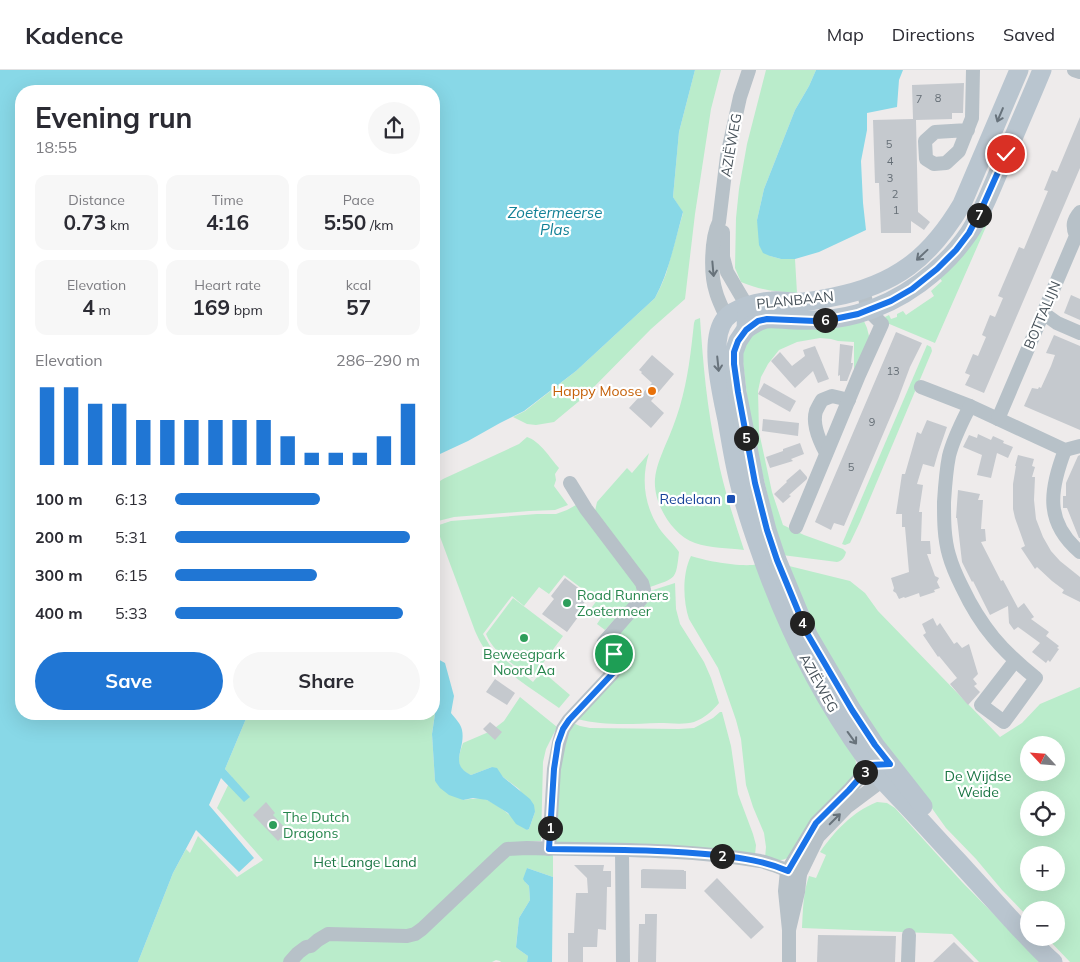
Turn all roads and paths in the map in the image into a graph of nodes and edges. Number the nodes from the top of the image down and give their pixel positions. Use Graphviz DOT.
graph roads {
  1 [pos="749,70"];
  2 [pos="973,70"];
  3 [pos="1019,70"];
  4 [pos="1074,70"];
  5 [pos="1080,72"];
  6 [pos="1035,73"];
  7 [pos="968,130"];
  8 [pos="1078,219"];
  9 [pos="719,222"];
  10 [pos="863,290"];
  11 [pos="747,306"];
  12 [pos="868,310"];
  13 [pos="1043,313"];
  14 [pos="726,317"];
  15 [pos="746,330"];
  16 [pos="1080,333"];
  17 [pos="921,387"];
  18 [pos="849,400"];
  19 [pos="970,406"];
  20 [pos="998,419"];
  21 [pos="1080,446"];
  22 [pos="1065,450"];
  23 [pos="826,453"];
  24 [pos="570,483"];
  25 [pos="796,526"];
  26 [pos="760,532"];
  27 [pos="1080,552"];
  28 [pos="1014,661"];
  29 [pos="881,770"];
  30 [pos="549,849"];
  31 [pos="622,850"];
  32 [pos="794,872"];
  33 [pos="1020,917"];
  34 [pos="909,935"];
  35 [pos="1048,946"];
  36 [pos="290,962"];
  37 [pos="623,962"];
  38 [pos="789,962"];
  39 [pos="908,962"];
  40 [pos="1053,962"];
  41 [pos="1061,962"];
  1 -- 9 [label="street, AZIËWEG"];
  2 -- 7 [label="street"];
  3 -- 10 [label="street, PLANBAAN, one-way"];
  4 -- 5 [label="street"];
  6 -- 12 [label="street, PLANBAAN"];
  8 -- 13 [label="street, BOTTALIJN"];
  9 -- 11 [label="street, AZIËWEG"];
  9 -- 14 [label="street, AZIËWEG, one-way"];
  10 -- 11 [label="street, PLANBAAN"];
  10 -- 12 [label="street"];
  11 -- 14 [label="street, PLANBAAN"];
  11 -- 15 [label="street, AZIËWEG"];
  12 -- 15 [label="street, PLANBAAN"];
  12 -- 18 [label="street"];
  13 -- 16 [label="street"];
  13 -- 20 [label="street, BOTTALIJN"];
  14 -- 15 [label="street, PLANBAAN"];
  14 -- 26 [label="street, AZIËWEG, one-way"];
  15 -- 26 [label="street, AZIËWEG"];
  17 -- 19 [label="street"];
  18 -- 23 [label="street"];
  18 -- 23 [label="street"];
  19 -- 20 [label="street"];
  19 -- 28 [label="street"];
  20 -- 22 [label="street"];
  21 -- 22 [label="street"];
  22 -- 27 [label="street"];
  23 -- 25 [label="street"];
  24 -- 30 [label="street"];
  26 -- 29 [label="street, AZIËWEG"];
  29 -- 32 [label="street"];
  29 -- 33 [label="street, AZIËWEG"];
  29 -- 40 [label="street, AZIËWEG"];
  30 -- 31 [label="street"];
  30 -- 36 [label="street"];
  31 -- 32 [label="street"];
  31 -- 37 [label="street"];
  32 -- 38 [label="street"];
  34 -- 39 [label="street"];
  35 -- 41 [label="street"];
}
